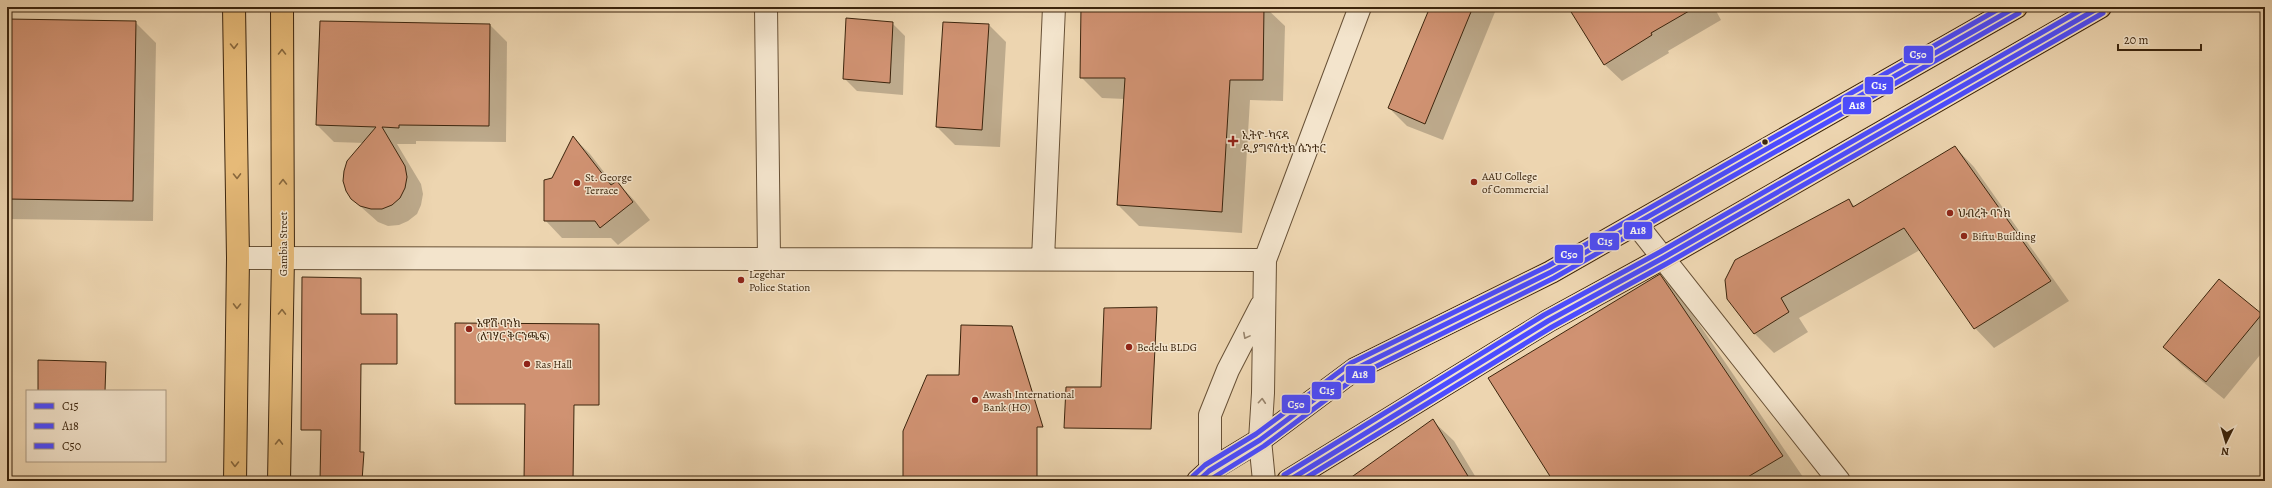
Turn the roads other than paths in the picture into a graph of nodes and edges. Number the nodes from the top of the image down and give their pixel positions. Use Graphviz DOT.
graph roads {
  1 [pos="234,7"];
  2 [pos="282,7"];
  3 [pos="766,7"];
  4 [pos="1054,7"];
  5 [pos="1360,7"];
  6 [pos="2016,7"];
  7 [pos="2100,7"];
  8 [pos="1637,225"];
  9 [pos="283,257"];
  10 [pos="238,258"];
  11 [pos="769,258"];
  12 [pos="1663,258"];
  13 [pos="1044,259"];
  14 [pos="1265,260"];
  15 [pos="1264,301"];
  16 [pos="1260,440"];
  17 [pos="1206,478"];
  18 [pos="235,481"];
  19 [pos="279,481"];
  20 [pos="1264,481"];
  21 [pos="1288,481"];
  22 [pos="1839,481"];
  1 -- 10 [label="main road, one-way"];
  9 -- 2 [label="main road, Gambia Street, one-way"];
  3 -- 11 [label="street"];
  4 -- 13 [label="street"];
  5 -- 14 [label="street"];
  6 -- 8 [label="main road"];
  7 -- 12 [label="main road"];
  8 -- 12 [label="street"];
  8 -- 16 [label="main road"];
  9 -- 10 [label="street"];
  9 -- 11 [label="street"];
  19 -- 9 [label="main road, Gambia Street, one-way"];
  10 -- 18 [label="main road, one-way"];
  11 -- 13 [label="street"];
  12 -- 21 [label="main road"];
  12 -- 22 [label="street"];
  13 -- 14 [label="street"];
  14 -- 15 [label="street"];
  16 -- 15 [label="street, one-way"];
  15 -- 17 [label="street, one-way"];
  16 -- 17 [label="main road"];
  16 -- 20 [label="street"];
}
